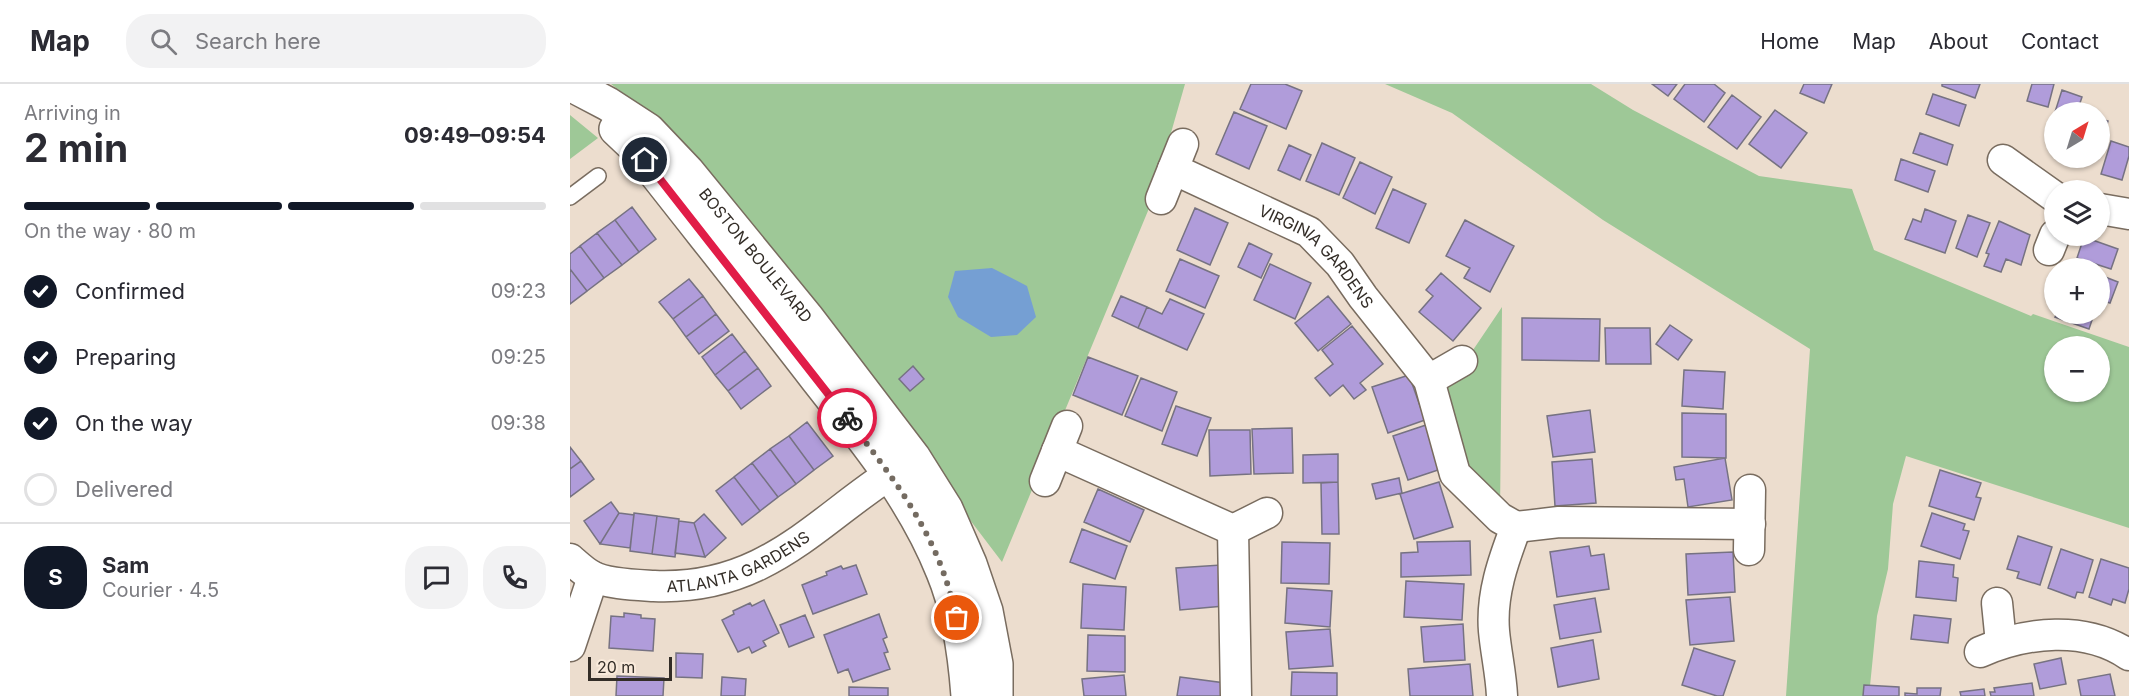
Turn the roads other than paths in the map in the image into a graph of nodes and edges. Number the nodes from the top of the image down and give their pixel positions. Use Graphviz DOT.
graph roads {
  1 [pos="570,84"];
  2 [pos="2000,158"];
  3 [pos="598,176"];
  4 [pos="2044,189"];
  5 [pos="570,197"];
  6 [pos="1161,199"];
  7 [pos="2110,211"];
  8 [pos="2129,214"];
  9 [pos="1462,362"];
  10 [pos="1429,380"];
  11 [pos="902,466"];
  12 [pos="1045,481"];
  13 [pos="1749,490"];
  14 [pos="1267,513"];
  15 [pos="1516,527"];
  16 [pos="1233,530"];
  17 [pos="581,568"];
  18 [pos="1997,603"];
  19 [pos="570,646"];
  20 [pos="2129,655"];
  21 [pos="968,696"];
  22 [pos="996,696"];
  23 [pos="1236,696"];
  24 [pos="1503,696"];
  1 -- 11 [label="street, BOSTON BOULEVARD"];
  2 -- 4 [label="street"];
  3 -- 5 [label="lane"];
  6 -- 10 [label="street, VIRGINIA GARDENS"];
  7 -- 8 [label="street"];
  9 -- 10 [label="street"];
  10 -- 15 [label="street, VIRGINIA GARDENS"];
  11 -- 17 [label="street, ATLANTA GARDENS"];
  11 -- 21 [label="street, BOSTON BOULEVARD"];
  11 -- 22 [label="street, BOSTON BOULEVARD"];
  12 -- 16 [label="street"];
  13 -- 15 [label="street"];
  14 -- 16 [label="street"];
  15 -- 24 [label="street"];
  16 -- 23 [label="street"];
  17 -- 19 [label="street"];
  18 -- 20 [label="street"];
}
